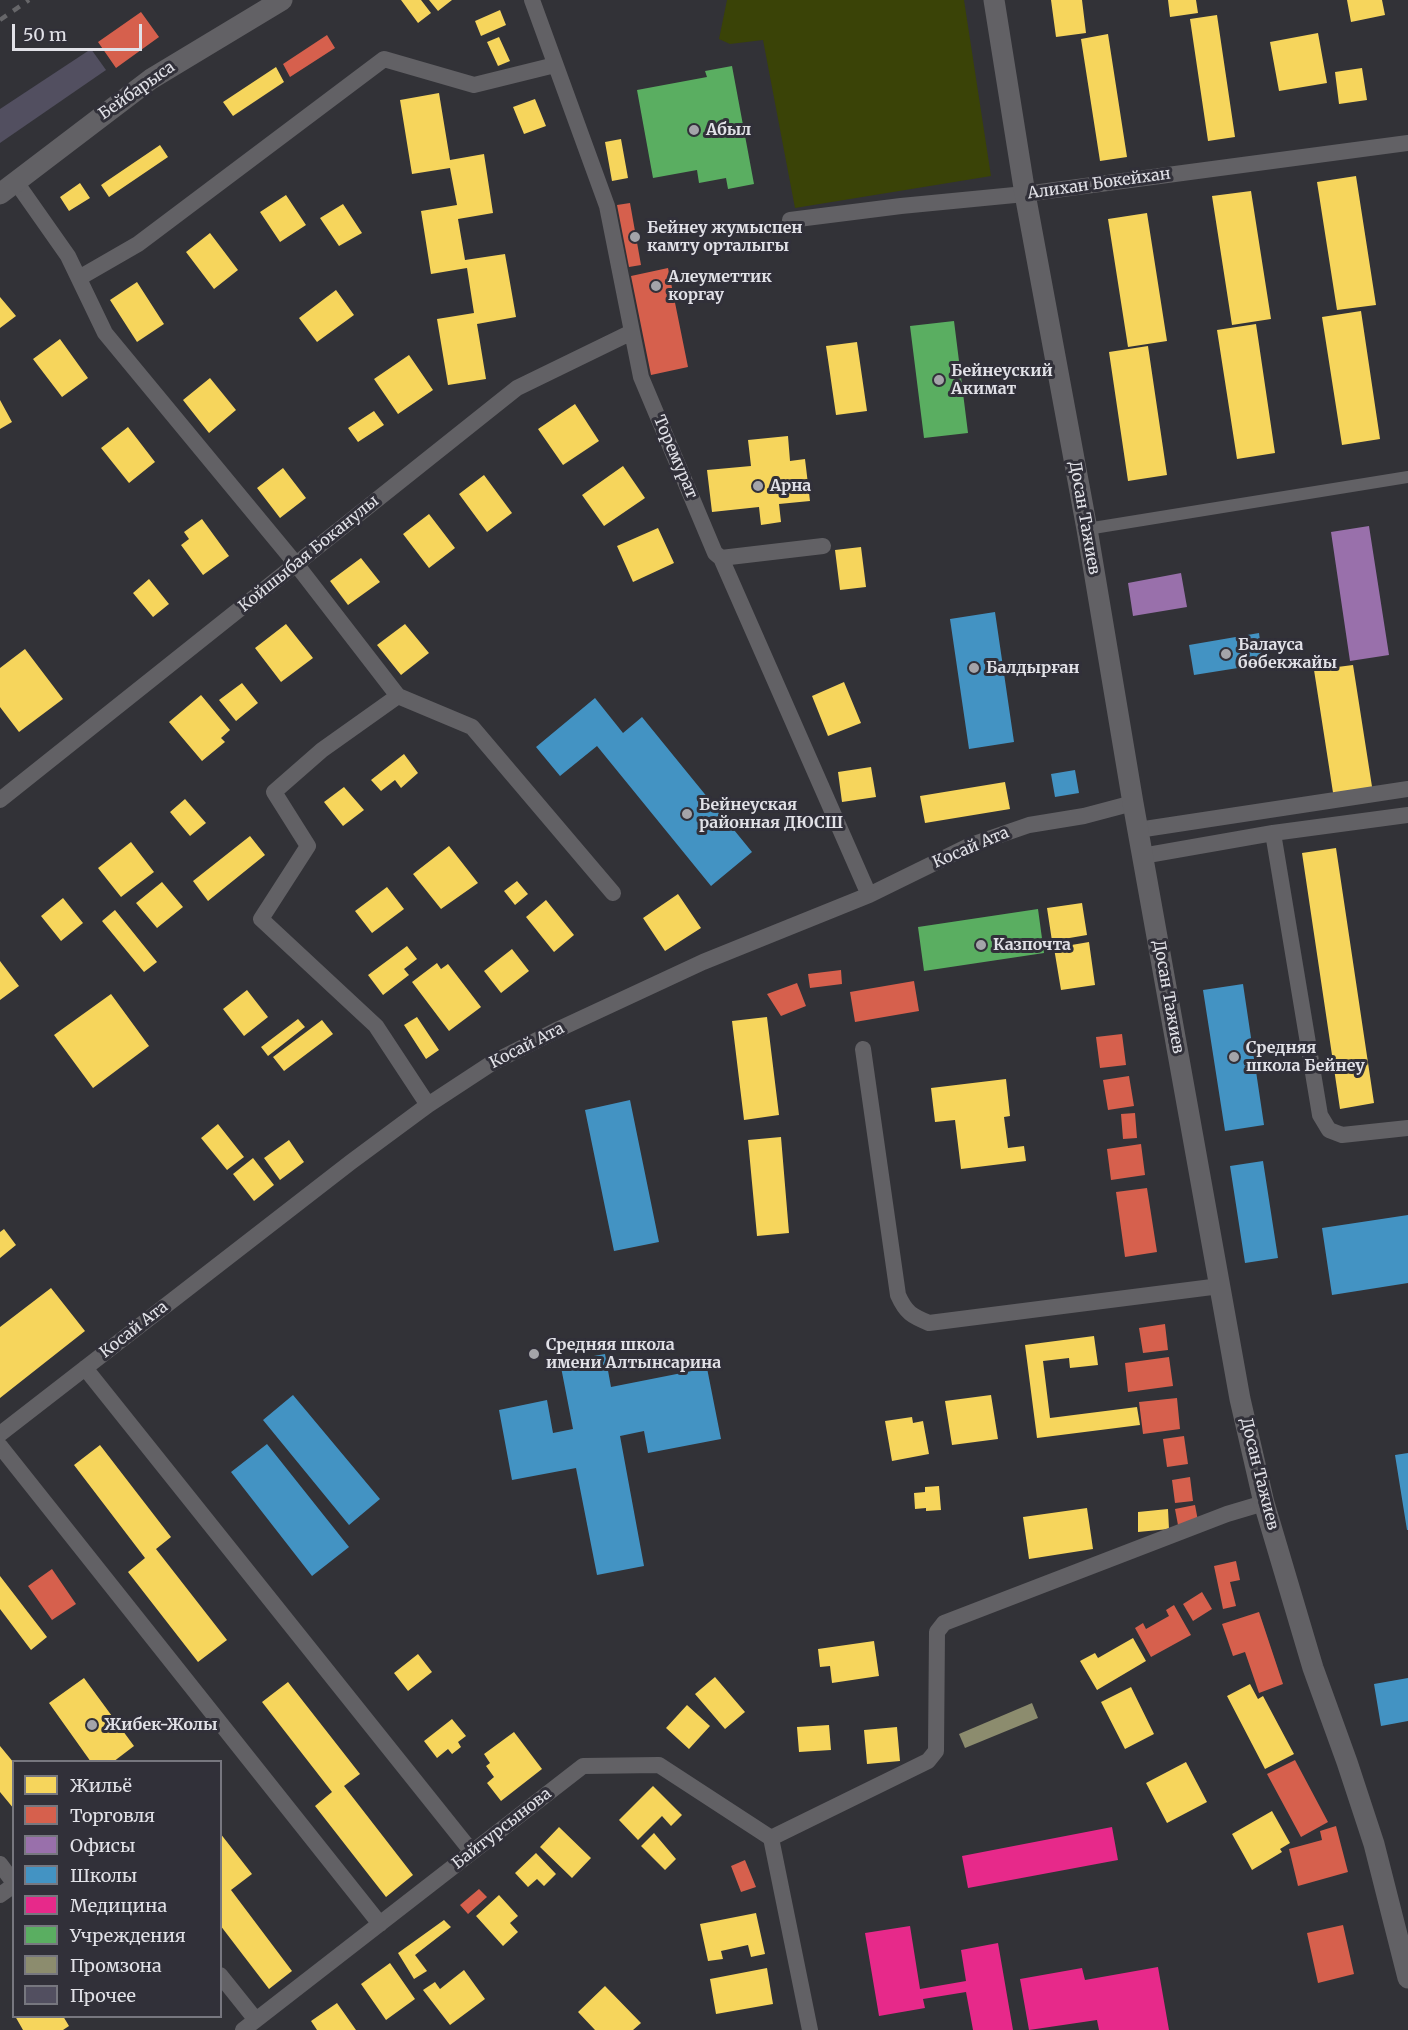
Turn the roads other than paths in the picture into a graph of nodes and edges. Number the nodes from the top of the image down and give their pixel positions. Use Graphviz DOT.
graph roads {
  1 [pos="282,0"];
  2 [pos="532,0"];
  3 [pos="994,0"];
  4 [pos="555,65"];
  5 [pos="1408,143"];
  6 [pos="8,188"];
  7 [pos="1025,194"];
  8 [pos="790,220"];
  9 [pos="79,278"];
  10 [pos="632,332"];
  11 [pos="1408,477"];
  12 [pos="1086,529"];
  13 [pos="823,546"];
  14 [pos="721,558"];
  15 [pos="296,564"];
  16 [pos="398,696"];
  17 [pos="1408,789"];
  18 [pos="0,800"];
  19 [pos="1133,803"];
  20 [pos="1408,815"];
  21 [pos="1138,830"];
  22 [pos="1273,833"];
  23 [pos="1142,856"];
  24 [pos="613,893"];
  25 [pos="869,895"];
  26 [pos="863,1049"];
  27 [pos="428,1105"];
  28 [pos="1408,1128"];
  29 [pos="1220,1286"];
  30 [pos="85,1368"];
  31 [pos="0,1434"];
  32 [pos="0,1446"];
  33 [pos="1264,1503"];
  34 [pos="771,1838"];
  35 [pos="472,1852"];
  36 [pos="0,1864"];
  37 [pos="12,1881"];
  38 [pos="12,1886"];
  39 [pos="0,1895"];
  40 [pos="380,1924"];
  41 [pos="222,1978"];
  42 [pos="1408,1978"];
  43 [pos="250,2025"];
  44 [pos="810,2030"];
  1 -- 6 [label="street, Бейбарыса"];
  2 -- 4 [label="street, Торемурат"];
  3 -- 7 [label="street, Досан Тажиев"];
  4 -- 9 [label="street"];
  4 -- 10 [label="street, Торемурат"];
  5 -- 7 [label="street, Алихан Бокейхан"];
  6 -- 9 [label="street"];
  7 -- 8 [label="street, Алихан Бокейхан"];
  7 -- 12 [label="street, Досан Тажиев"];
  9 -- 15 [label="street"];
  10 -- 14 [label="street, Торемурат"];
  10 -- 15 [label="street, Койшыбая Боканулы"];
  11 -- 12 [label="street"];
  12 -- 19 [label="street, Досан Тажиев"];
  13 -- 14 [label="street"];
  14 -- 25 [label="street, Торемурат"];
  15 -- 16 [label="street"];
  15 -- 18 [label="street, Койшыбая Боканулы"];
  16 -- 24 [label="street"];
  16 -- 27 [label="street"];
  17 -- 21 [label="street"];
  19 -- 21 [label="street, Досан Тажиев"];
  19 -- 25 [label="street, Косай Ата"];
  20 -- 22 [label="street"];
  21 -- 23 [label="street, Досан Тажиев"];
  22 -- 23 [label="street"];
  22 -- 28 [label="street"];
  23 -- 29 [label="street, Досан Тажиев"];
  25 -- 27 [label="street, Косай Ата"];
  26 -- 29 [label="street"];
  27 -- 30 [label="street, Косай Ата"];
  29 -- 33 [label="street, Досан Тажиев"];
  30 -- 31 [label="street, Косай Ата"];
  30 -- 35 [label="street"];
  32 -- 40 [label="street"];
  33 -- 34 [label="street"];
  33 -- 42 [label="street, Досан Тажиев"];
  34 -- 35 [label="street, Байтурсынова"];
  34 -- 44 [label="street"];
  35 -- 40 [label="street, Байтурсынова"];
  36 -- 37 [label="street"];
  38 -- 39 [label="street"];
  40 -- 43 [label="street, Байтурсынова"];
  41 -- 43 [label="street, Байтурсынова"];
}
